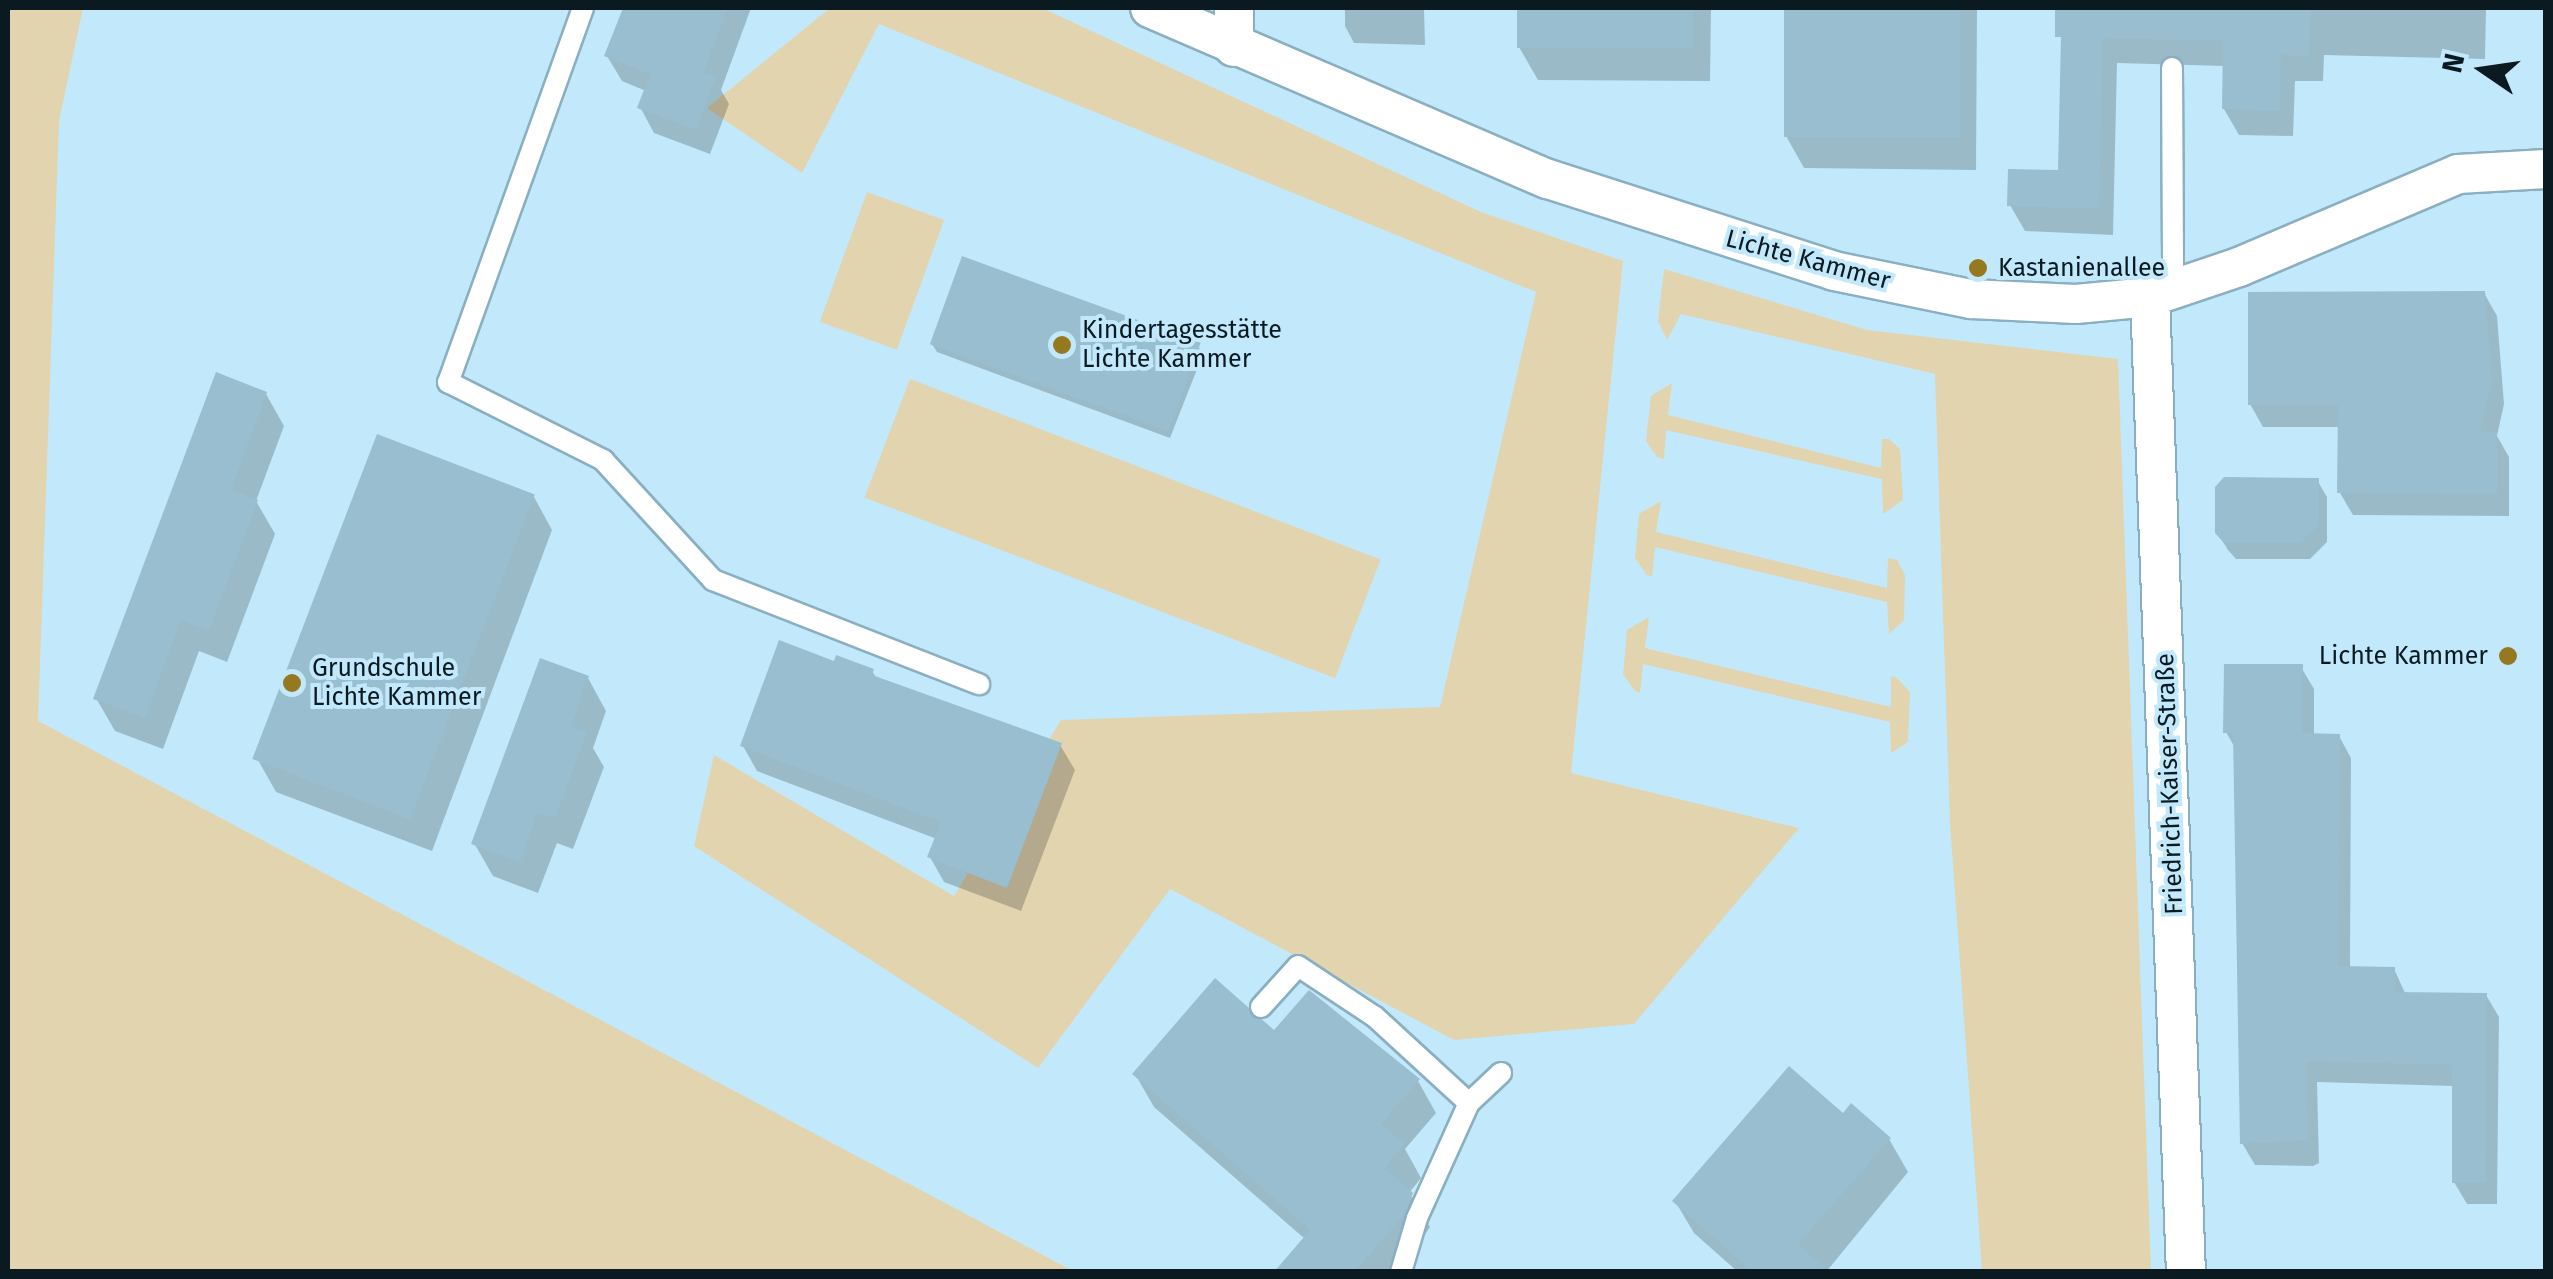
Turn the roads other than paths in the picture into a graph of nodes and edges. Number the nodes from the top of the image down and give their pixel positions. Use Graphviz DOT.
graph roads {
  1 [pos="582,8"];
  2 [pos="1150,8"];
  3 [pos="1234,8"];
  4 [pos="1234,47"];
  5 [pos="2172,68"];
  6 [pos="2546,169"];
  7 [pos="2161,293"];
  8 [pos="979,684"];
  9 [pos="1261,1007"];
  10 [pos="1501,1073"];
  11 [pos="1469,1103"];
  12 [pos="1401,1272"];
  13 [pos="2186,1272"];
  1 -- 8 [label="lane"];
  2 -- 4 [label="street, Lichte Kammer"];
  3 -- 4 [label="street"];
  4 -- 7 [label="street, Lichte Kammer"];
  5 -- 7 [label="lane"];
  6 -- 7 [label="street, Lichte Kammer"];
  7 -- 13 [label="street, Friedrich-Kaiser-Straße"];
  9 -- 11 [label="lane"];
  10 -- 11 [label="lane"];
  11 -- 12 [label="lane"];
}
